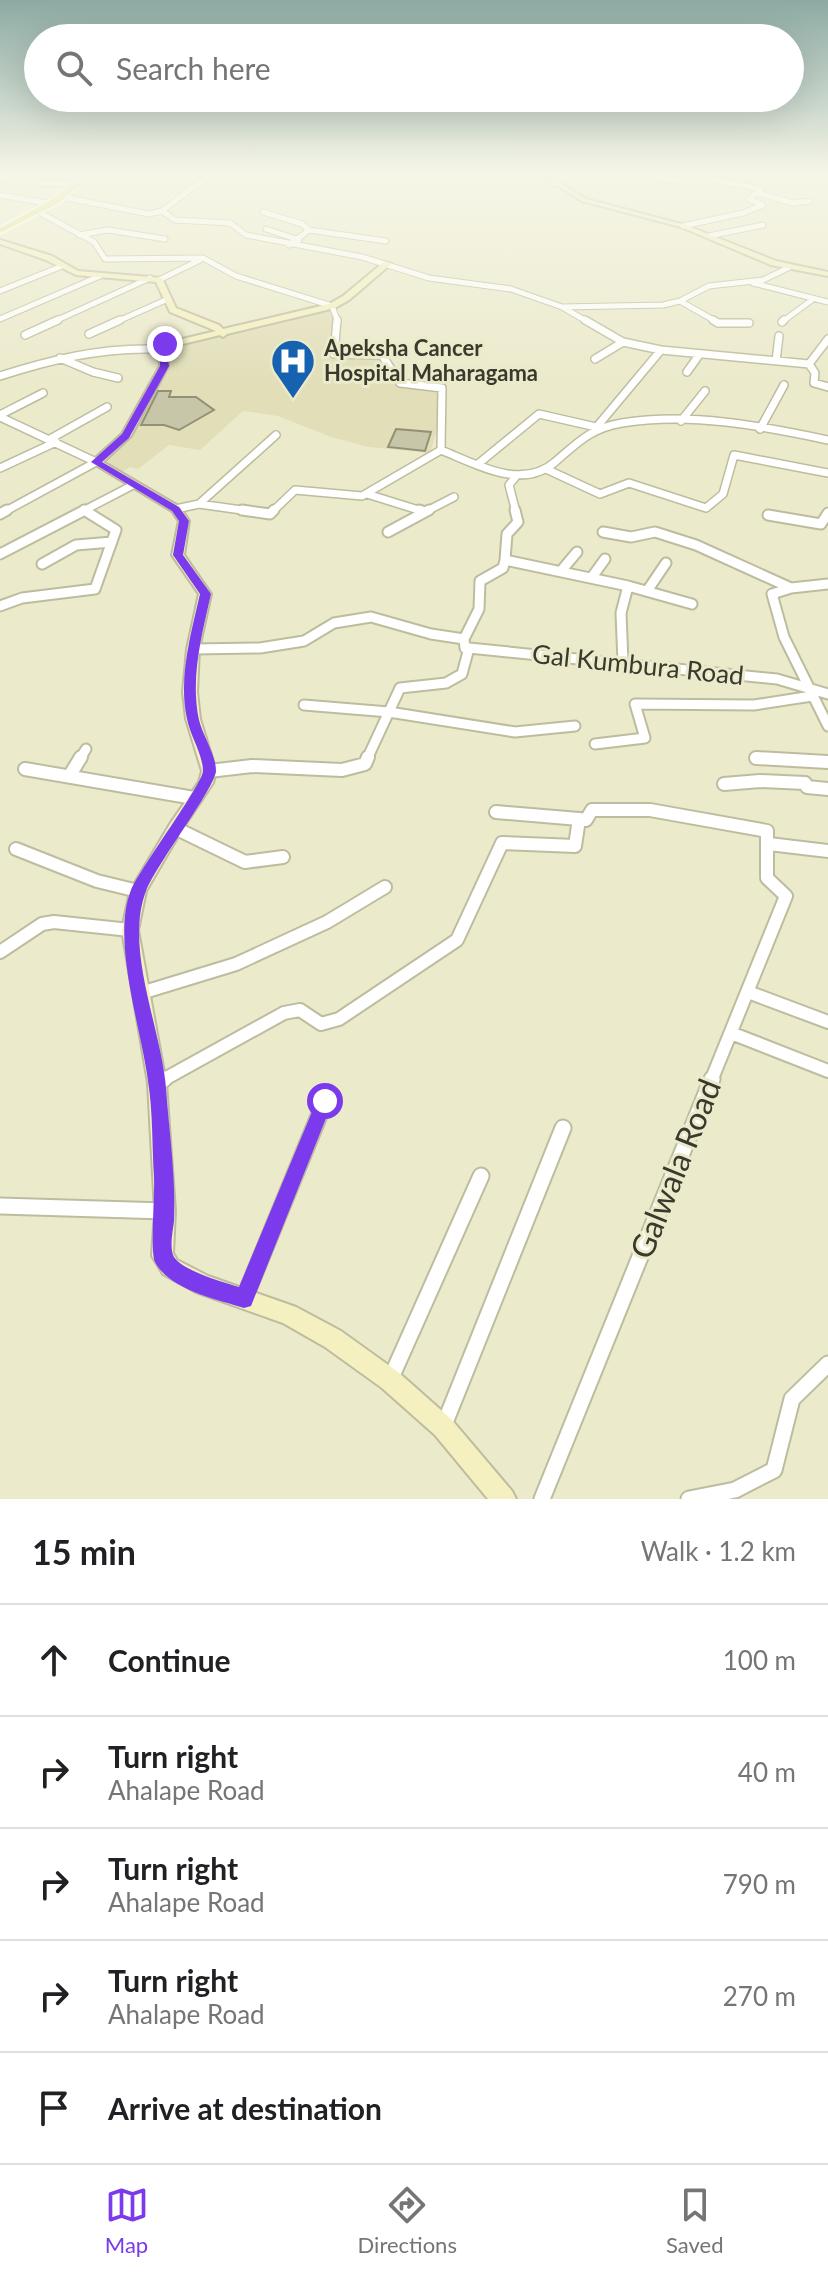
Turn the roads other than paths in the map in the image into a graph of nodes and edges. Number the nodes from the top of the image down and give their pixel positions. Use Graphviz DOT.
graph roads {
  1 [pos="9,245"];
  2 [pos="96,245"];
  3 [pos="289,245"];
  4 [pos="732,245"];
  5 [pos="203,258"];
  6 [pos="387,264"];
  7 [pos="62,266"];
  8 [pos="790,267"];
  9 [pos="828,274"];
  10 [pos="100,276"];
  11 [pos="154,279"];
  12 [pos="753,283"];
  13 [pos="0,291"];
  14 [pos="168,299"];
  15 [pos="813,299"];
  16 [pos="680,301"];
  17 [pos="828,302"];
  18 [pos="332,306"];
  19 [pos="562,307"];
  20 [pos="0,319"];
  21 [pos="782,322"];
  22 [pos="749,323"];
  23 [pos="89,334"];
  24 [pos="223,334"];
  25 [pos="25,335"];
  26 [pos="779,336"];
  27 [pos="828,339"];
  28 [pos="623,342"];
  29 [pos="152,349"];
  30 [pos="661,350"];
  31 [pos="699,355"];
  32 [pos="60,358"];
  33 [pos="595,359"];
  34 [pos="776,361"];
  35 [pos="809,364"];
  36 [pos="687,372"];
  37 [pos="0,376"];
  38 [pos="118,378"];
  39 [pos="784,385"];
  40 [pos="828,387"];
  41 [pos="705,391"];
  42 [pos="43,393"];
  43 [pos="107,407"];
  44 [pos="0,416"];
  45 [pos="681,421"];
  46 [pos="596,428"];
  47 [pos="760,429"];
  48 [pos="276,435"];
  49 [pos="53,440"];
  50 [pos="828,440"];
  51 [pos="441,450"];
  52 [pos="96,462"];
  53 [pos="478,464"];
  54 [pos="0,468"];
  55 [pos="546,469"];
  56 [pos="828,473"];
  57 [pos="517,475"];
  58 [pos="133,485"];
  59 [pos="367,494"];
  60 [pos="454,497"];
  61 [pos="199,504"];
  62 [pos="176,509"];
  63 [pos="84,510"];
  64 [pos="425,512"];
  65 [pos="828,513"];
  66 [pos="0,514"];
  67 [pos="768,515"];
  68 [pos="388,532"];
  69 [pos="603,532"];
  70 [pos="112,542"];
  71 [pos="577,552"];
  72 [pos="0,554"];
  73 [pos="605,559"];
  74 [pos="505,560"];
  75 [pos="666,563"];
  76 [pos="42,564"];
  77 [pos="561,571"];
  78 [pos="592,577"];
  79 [pos="828,584"];
  80 [pos="628,586"];
  81 [pos="791,588"];
  82 [pos="647,591"];
  83 [pos="692,604"];
  84 [pos="2,609"];
  85 [pos="466,644"];
  86 [pos="193,649"];
  87 [pos="623,662"];
  88 [pos="809,692"];
  89 [pos="828,694"];
  90 [pos="304,705"];
  91 [pos="389,712"];
  92 [pos="575,726"];
  93 [pos="828,726"];
  94 [pos="595,744"];
  95 [pos="86,749"];
  96 [pos="756,758"];
  97 [pos="828,762"];
  98 [pos="25,769"];
  99 [pos="209,771"];
  100 [pos="70,775"];
  101 [pos="724,784"];
  102 [pos="828,789"];
  103 [pos="194,798"];
  104 [pos="496,812"];
  105 [pos="579,819"];
  106 [pos="175,828"];
  107 [pos="769,844"];
  108 [pos="16,849"];
  109 [pos="828,851"];
  110 [pos="283,857"];
  111 [pos="385,887"];
  112 [pos="138,891"];
  113 [pos="130,930"];
  114 [pos="0,952"];
  115 [pos="748,992"];
  116 [pos="141,993"];
  117 [pos="828,1022"];
  118 [pos="731,1033"];
  119 [pos="828,1071"];
  120 [pos="157,1083"];
  121 [pos="325,1101"];
  122 [pos="563,1128"];
  123 [pos="481,1176"];
  124 [pos="0,1206"];
  125 [pos="165,1211"];
  126 [pos="244,1299"];
  127 [pos="828,1364"];
  128 [pos="390,1380"];
  129 [pos="443,1427"];
  130 [pos="739,1495"];
  131 [pos="504,1499"];
  132 [pos="542,1499"];
  133 [pos="689,1499"];
  1 -- 7 [label="street"];
  2 -- 5 [label="street"];
  3 -- 6 [label="street"];
  4 -- 8 [label="street"];
  5 -- 11 [label="street"];
  5 -- 18 [label="street"];
  6 -- 18 [label="street"];
  6 -- 19 [label="street"];
  7 -- 10 [label="street"];
  7 -- 13 [label="street"];
  8 -- 9 [label="street"];
  8 -- 12 [label="street"];
  10 -- 11 [label="street"];
  10 -- 20 [label="street"];
  11 -- 14 [label="street"];
  11 -- 25 [label="street"];
  12 -- 15 [label="street"];
  12 -- 16 [label="street"];
  14 -- 23 [label="street"];
  14 -- 24 [label="street"];
  15 -- 17 [label="street"];
  15 -- 21 [label="street"];
  16 -- 19 [label="street"];
  16 -- 22 [label="street"];
  18 -- 24 [label="street"];
  18 -- 51 [label="street"];
  19 -- 28 [label="street"];
  24 -- 29 [label="street"];
  26 -- 34 [label="street"];
  27 -- 35 [label="street"];
  28 -- 30 [label="street"];
  28 -- 33 [label="street"];
  29 -- 32 [label="street"];
  29 -- 52 [label="street"];
  30 -- 31 [label="street"];
  30 -- 46 [label="street"];
  31 -- 34 [label="street"];
  31 -- 36 [label="street"];
  32 -- 37 [label="street"];
  32 -- 38 [label="street"];
  34 -- 35 [label="street"];
  35 -- 40 [label="street"];
  39 -- 47 [label="street"];
  41 -- 45 [label="street"];
  42 -- 44 [label="street"];
  43 -- 49 [label="street"];
  44 -- 49 [label="street"];
  45 -- 46 [label="street"];
  45 -- 47 [label="street"];
  46 -- 53 [label="street"];
  46 -- 55 [label="street"];
  47 -- 50 [label="street"];
  48 -- 61 [label="street"];
  49 -- 52 [label="street"];
  49 -- 54 [label="street"];
  51 -- 53 [label="street"];
  51 -- 59 [label="street"];
  52 -- 58 [label="street"];
  52 -- 66 [label="street"];
  53 -- 57 [label="street"];
  55 -- 56 [label="street"];
  55 -- 57 [label="street"];
  57 -- 74 [label="street"];
  58 -- 62 [label="street"];
  58 -- 63 [label="street"];
  59 -- 61 [label="street"];
  59 -- 64 [label="street"];
  60 -- 64 [label="street"];
  61 -- 62 [label="street"];
  62 -- 86 [label="street"];
  63 -- 70 [label="street"];
  63 -- 72 [label="street"];
  64 -- 68 [label="street"];
  65 -- 67 [label="street"];
  69 -- 81 [label="street"];
  70 -- 76 [label="street"];
  70 -- 84 [label="street"];
  71 -- 77 [label="street"];
  73 -- 78 [label="street"];
  74 -- 77 [label="street"];
  74 -- 85 [label="street"];
  75 -- 82 [label="street"];
  77 -- 78 [label="street"];
  78 -- 80 [label="street"];
  79 -- 81 [label="street"];
  80 -- 82 [label="street"];
  80 -- 87 [label="street"];
  81 -- 88 [label="street"];
  82 -- 83 [label="street"];
  85 -- 86 [label="street, Gal Kumbura Road"];
  85 -- 87 [label="street, Gal Kumbura Road"];
  85 -- 91 [label="street"];
  86 -- 99 [label="street"];
  87 -- 88 [label="street, Gal Kumbura Road"];
  88 -- 89 [label="street, Gal Kumbura Road"];
  88 -- 93 [label="street"];
  88 -- 94 [label="street"];
  90 -- 91 [label="street"];
  91 -- 92 [label="street"];
  91 -- 99 [label="street"];
  95 -- 100 [label="street"];
  96 -- 97 [label="street"];
  98 -- 100 [label="street"];
  99 -- 103 [label="street"];
  100 -- 103 [label="street"];
  101 -- 102 [label="street"];
  103 -- 106 [label="street"];
  104 -- 105 [label="street"];
  105 -- 107 [label="street"];
  105 -- 120 [label="street"];
  106 -- 110 [label="street"];
  106 -- 112 [label="street"];
  107 -- 109 [label="street"];
  107 -- 115 [label="street, Galwala Road"];
  108 -- 112 [label="street"];
  111 -- 116 [label="street"];
  112 -- 113 [label="street"];
  113 -- 114 [label="street"];
  113 -- 116 [label="street"];
  115 -- 117 [label="street"];
  115 -- 118 [label="street, Galwala Road"];
  116 -- 120 [label="street"];
  118 -- 119 [label="street"];
  118 -- 132 [label="street, Galwala Road"];
  120 -- 125 [label="street"];
  121 -- 126 [label="street"];
  122 -- 129 [label="street"];
  123 -- 128 [label="street"];
  124 -- 125 [label="street"];
  125 -- 126 [label="street"];
  126 -- 128 [label="street"];
  127 -- 130 [label="street"];
  128 -- 129 [label="street"];
  129 -- 131 [label="street"];
  130 -- 133 [label="street"];
}
